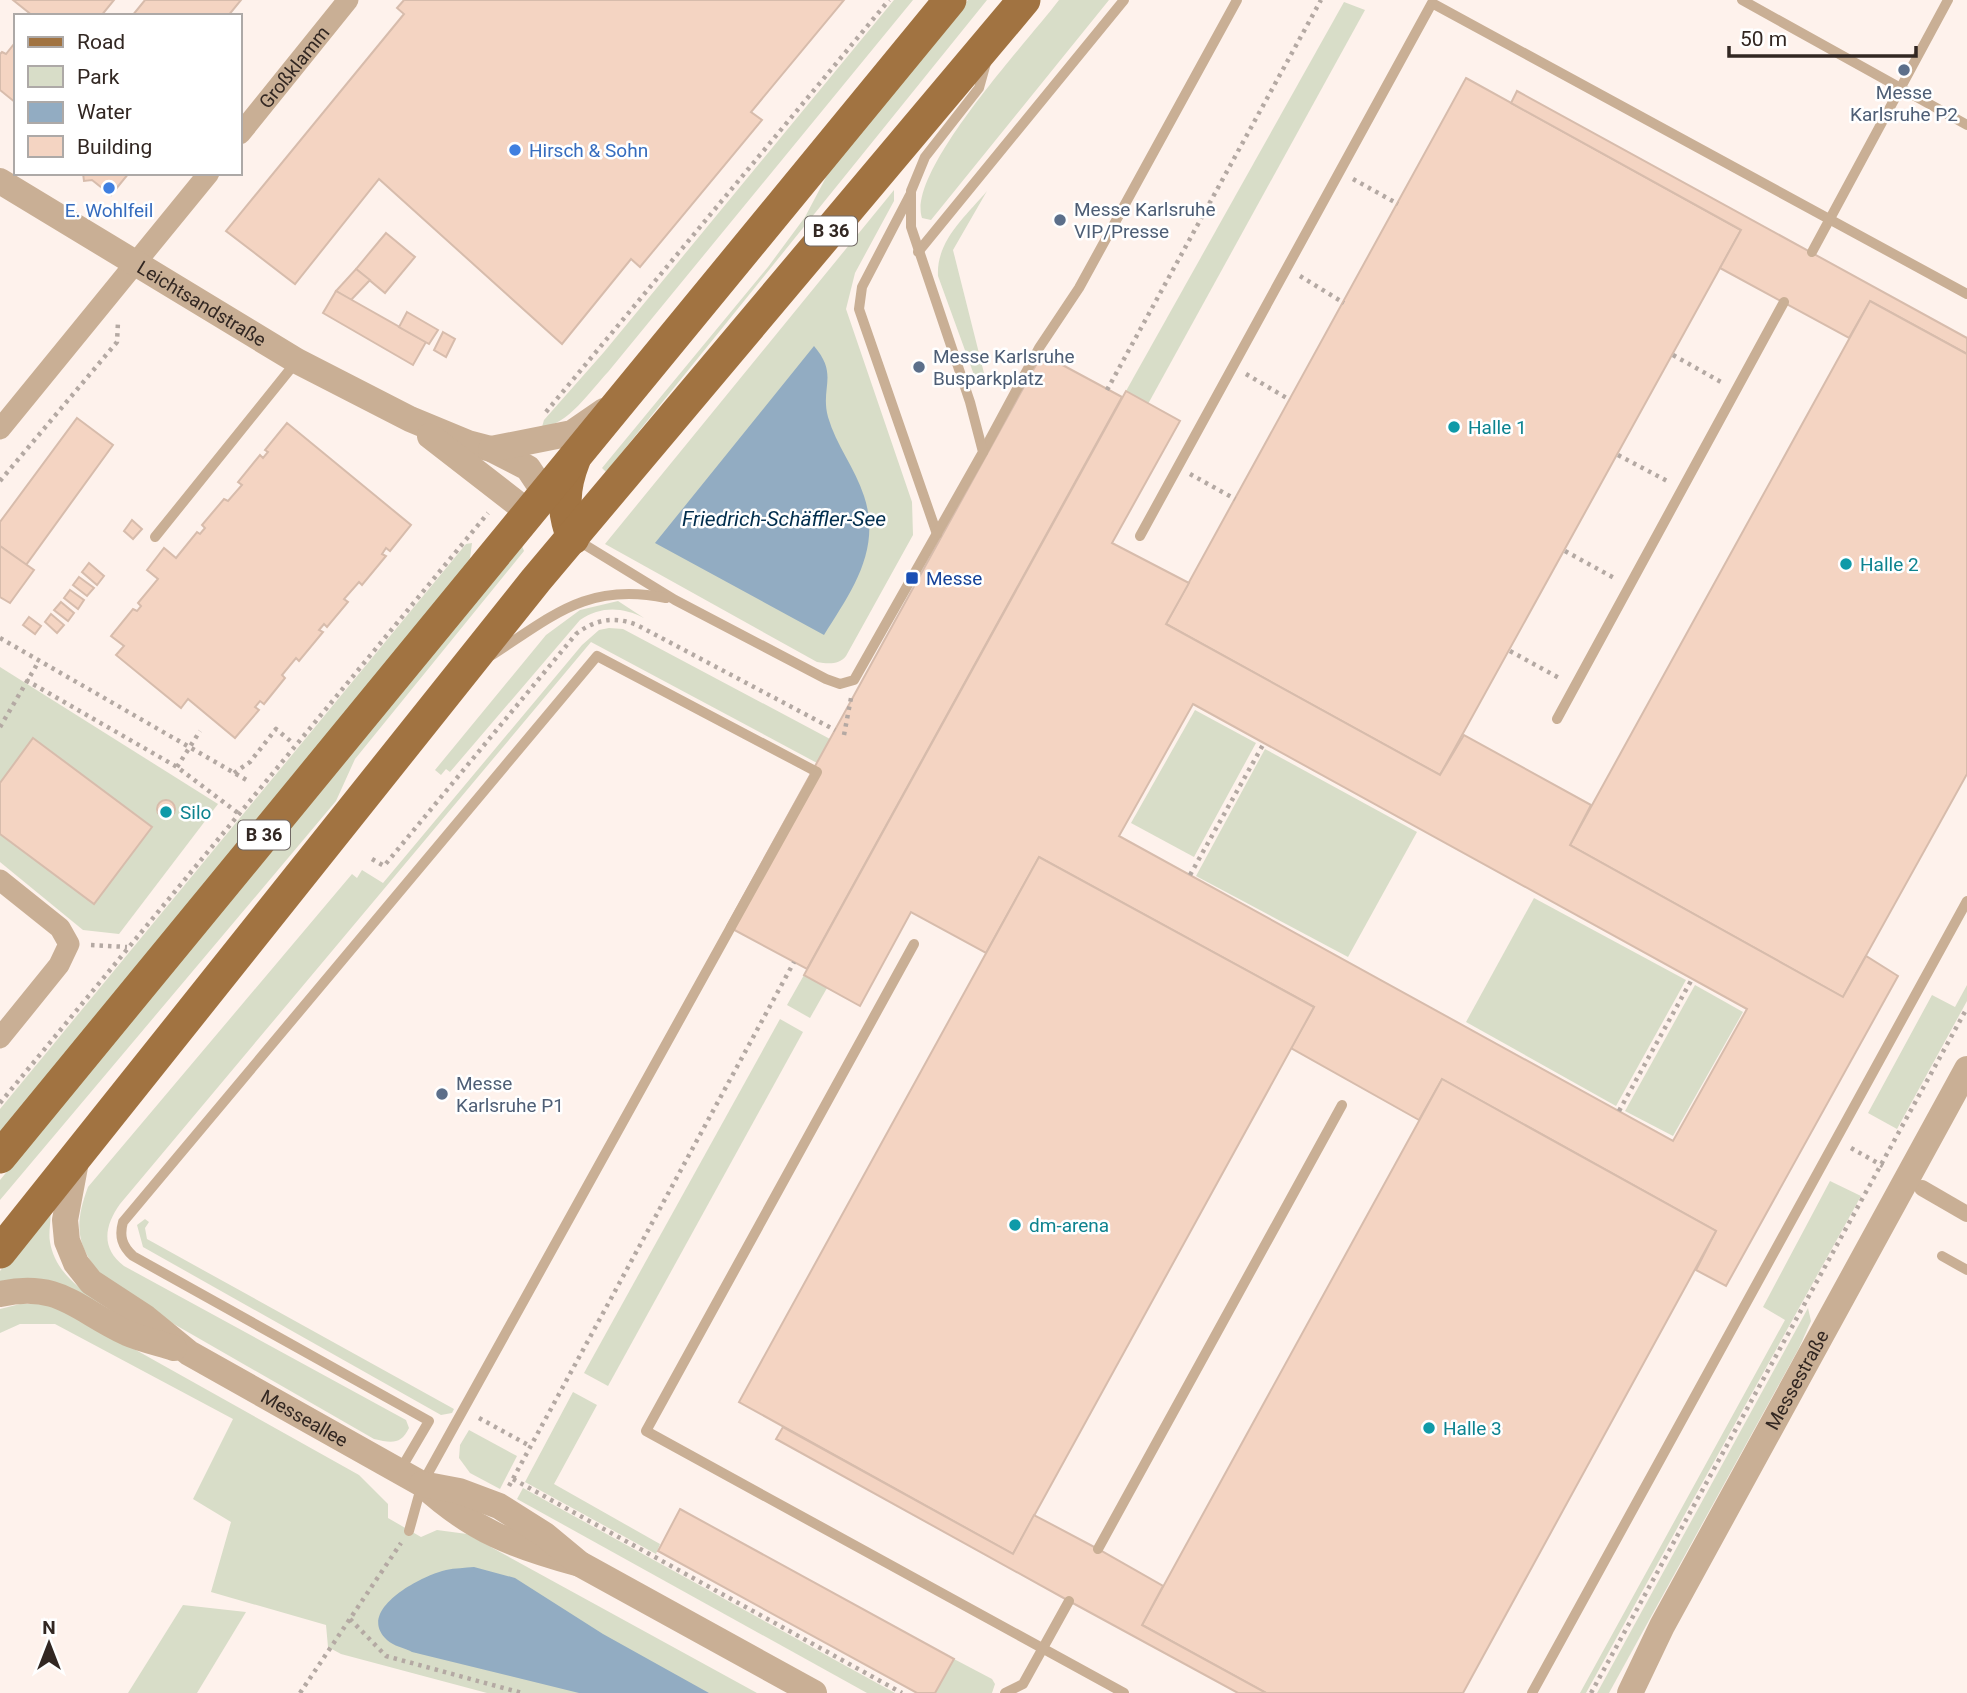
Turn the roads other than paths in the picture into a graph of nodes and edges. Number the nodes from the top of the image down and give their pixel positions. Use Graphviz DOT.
graph roads {
  1 [pos="348,0"];
  2 [pos="950,0"];
  3 [pos="1024,0"];
  4 [pos="1124,0"];
  5 [pos="1237,0"];
  6 [pos="1742,0"];
  7 [pos="1948,0"];
  8 [pos="994,37"];
  9 [pos="1902,88"];
  10 [pos="1967,125"];
  11 [pos="242,132"];
  12 [pos="207,175"];
  13 [pos="0,181"];
  14 [pos="911,191"];
  15 [pos="1830,219"];
  16 [pos="918,252"];
  17 [pos="1812,252"];
  18 [pos="137,263"];
  19 [pos="1967,294"];
  20 [pos="1784,302"];
  21 [pos="297,361"];
  22 [pos="625,396"];
  23 [pos="410,419"];
  24 [pos="0,429"];
  25 [pos="491,449"];
  26 [pos="983,452"];
  27 [pos="576,455"];
  28 [pos="540,513"];
  29 [pos="937,534"];
  30 [pos="1140,536"];
  31 [pos="155,537"];
  32 [pos="675,600"];
  33 [pos="461,676"];
  34 [pos="1557,719"];
  35 [pos="0,880"];
  36 [pos="1967,901"];
  37 [pos="914,944"];
  38 [pos="0,1038"];
  39 [pos="1967,1069"];
  40 [pos="1342,1105"];
  41 [pos="77,1156"];
  42 [pos="0,1157"];
  43 [pos="1914,1184"];
  44 [pos="1967,1214"];
  45 [pos="0,1252"];
  46 [pos="1942,1256"];
  47 [pos="1967,1270"];
  48 [pos="0,1294"];
  49 [pos="189,1353"];
  50 [pos="411,1478"];
  51 [pos="409,1531"];
  52 [pos="1098,1549"];
  53 [pos="580,1564"];
  54 [pos="1069,1601"];
  55 [pos="1043,1649"];
  56 [pos="1024,1688"];
  57 [pos="814,1693"];
  58 [pos="1005,1693"];
  59 [pos="1124,1693"];
  60 [pos="1532,1693"];
  61 [pos="1629,1693"];
  1 -- 11 [label="street, Großklamm"];
  2 -- 22 [label="main road, B 36"];
  3 -- 8 [label="main road, B 36"];
  4 -- 16 [label="lane"];
  5 -- 26 [label="lane"];
  6 -- 9 [label="lane"];
  7 -- 9 [label="lane"];
  8 -- 14 [label="lane"];
  8 -- 28 [label="main road, B 36"];
  9 -- 10 [label="lane"];
  9 -- 15 [label="lane"];
  12 -- 18 [label="street"];
  13 -- 18 [label="street, Leichtsandstraße"];
  14 -- 16 [label="lane"];
  14 -- 29 [label="lane"];
  15 -- 17 [label="lane"];
  15 -- 19 [label="lane"];
  15 -- 30 [label="lane"];
  16 -- 26 [label="lane"];
  18 -- 21 [label="street, Leichtsandstraße"];
  18 -- 24 [label="street"];
  20 -- 34 [label="lane"];
  21 -- 23 [label="street, Leichtsandstraße"];
  21 -- 31 [label="lane"];
  22 -- 25 [label="street, Leichtsandstraße"];
  22 -- 27 [label="main road, B 36"];
  23 -- 25 [label="street, Leichtsandstraße"];
  23 -- 28 [label="street, Leichtsandstraße"];
  25 -- 28 [label="street, Leichtsandstraße"];
  26 -- 29 [label="lane"];
  27 -- 28 [label="main road, B 36"];
  27 -- 28 [label="main road"];
  28 -- 32 [label="lane"];
  28 -- 33 [label="main road, B 36"];
  28 -- 42 [label="main road, B 36"];
  29 -- 32 [label="lane"];
  32 -- 33 [label="lane"];
  33 -- 41 [label="main road, B 36"];
  35 -- 38 [label="street"];
  36 -- 60 [label="lane"];
  37 -- 55 [label="lane"];
  39 -- 43 [label="street, Messestraße"];
  40 -- 52 [label="lane"];
  41 -- 45 [label="main road, B 36"];
  41 -- 49 [label="street, Messeallee"];
  43 -- 44 [label="street"];
  43 -- 61 [label="street, Messestraße"];
  46 -- 47 [label="lane"];
  48 -- 49 [label="street, Messeallee"];
  49 -- 50 [label="street, Messeallee"];
  50 -- 50 [label="lane"];
  50 -- 51 [label="lane"];
  50 -- 53 [label="street, Messeallee"];
  50 -- 53 [label="street, Messeallee"];
  53 -- 57 [label="street, Messeallee"];
  54 -- 55 [label="lane"];
  55 -- 56 [label="lane"];
  55 -- 59 [label="lane"];
  56 -- 58 [label="lane"];
}
